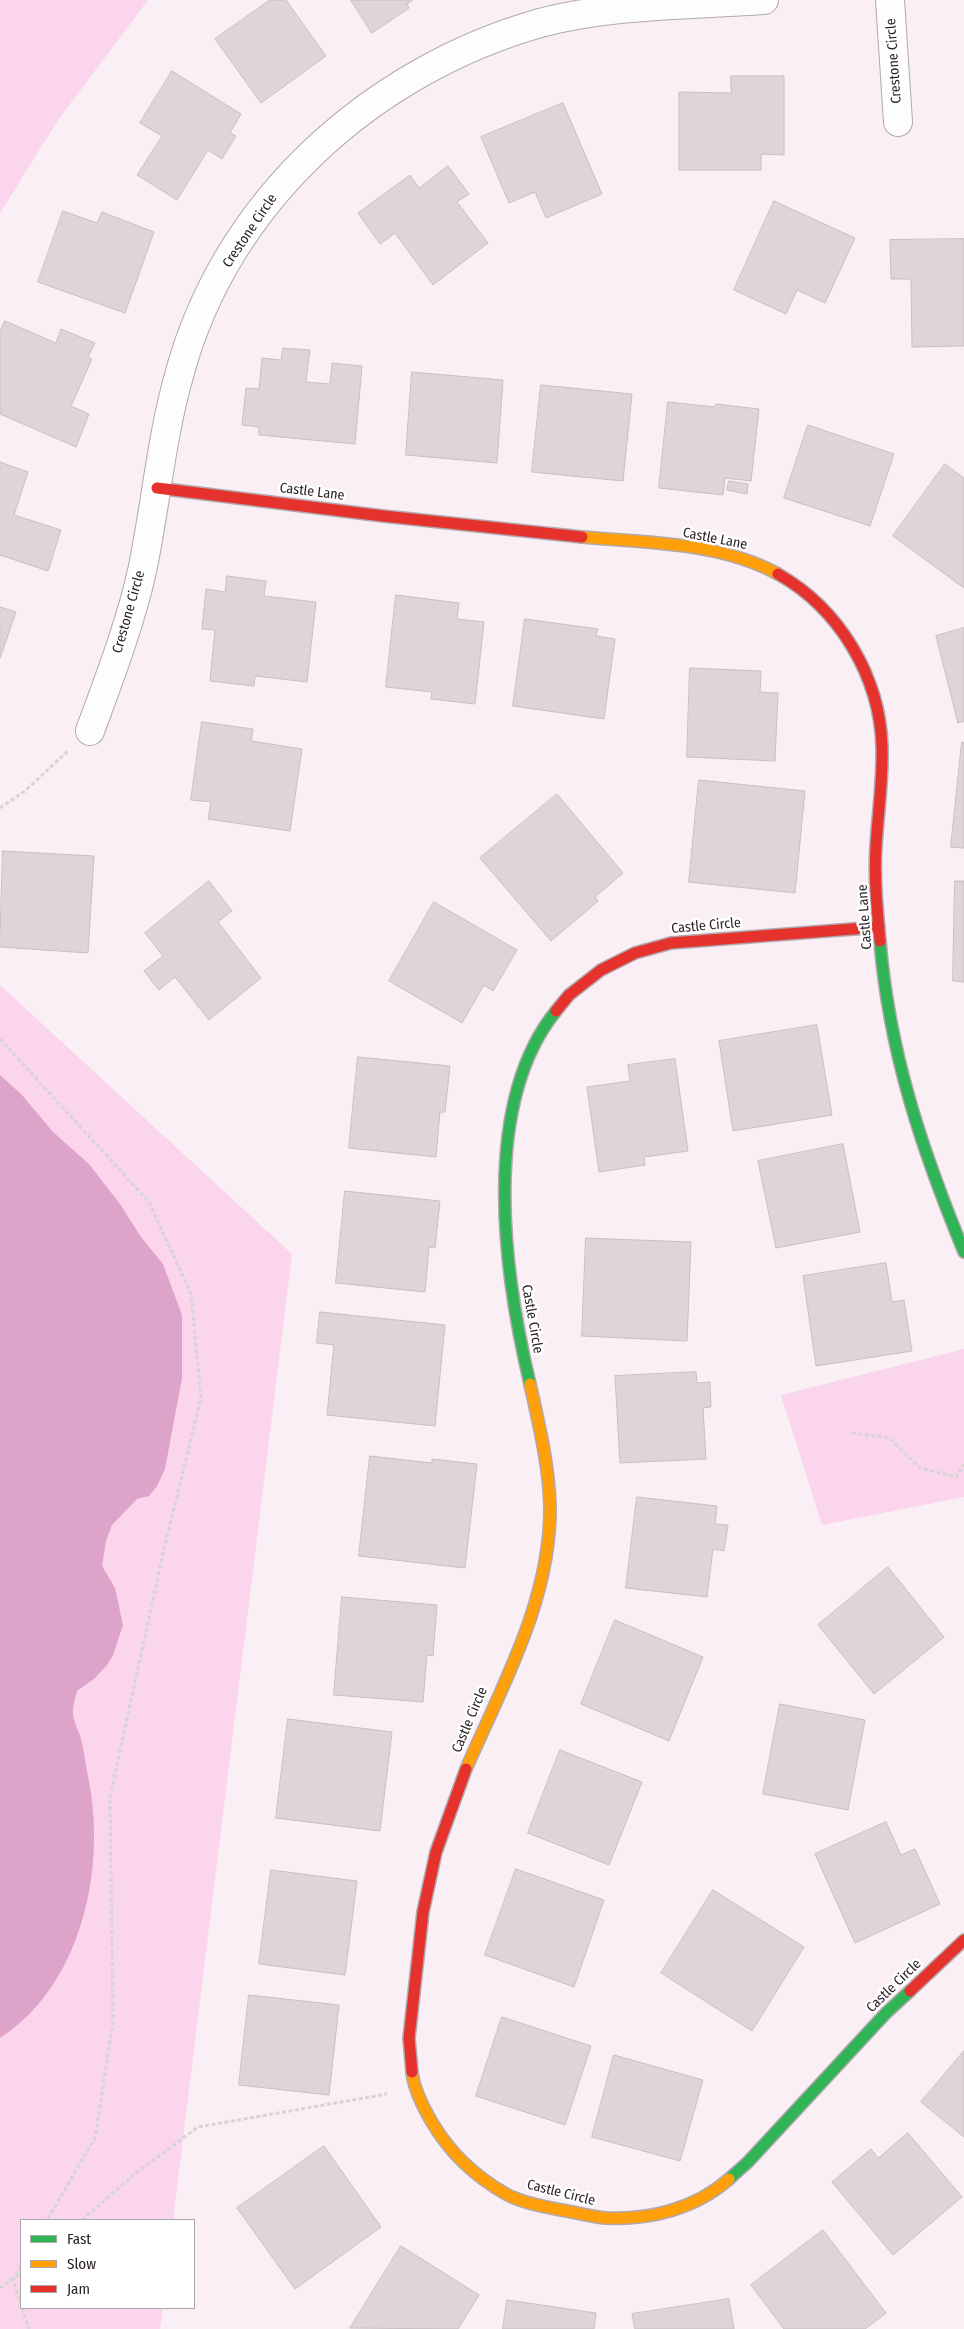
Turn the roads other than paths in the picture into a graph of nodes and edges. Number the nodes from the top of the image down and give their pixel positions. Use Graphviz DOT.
graph roads {
  1 [pos="764,0"];
  2 [pos="890,0"];
  3 [pos="898,122"];
  4 [pos="157,488"];
  5 [pos="90,731"];
  6 [pos="879,928"];
  7 [pos="964,1252"];
  8 [pos="964,1940"];
  1 -- 4 [label="street, Crestone Circle"];
  2 -- 3 [label="street, Crestone Circle"];
  4 -- 5 [label="street, Crestone Circle"];
  4 -- 6 [label="street, Castle Lane"];
  6 -- 7 [label="street, Castle Lane"];
  6 -- 8 [label="street, Castle Circle"];
}
